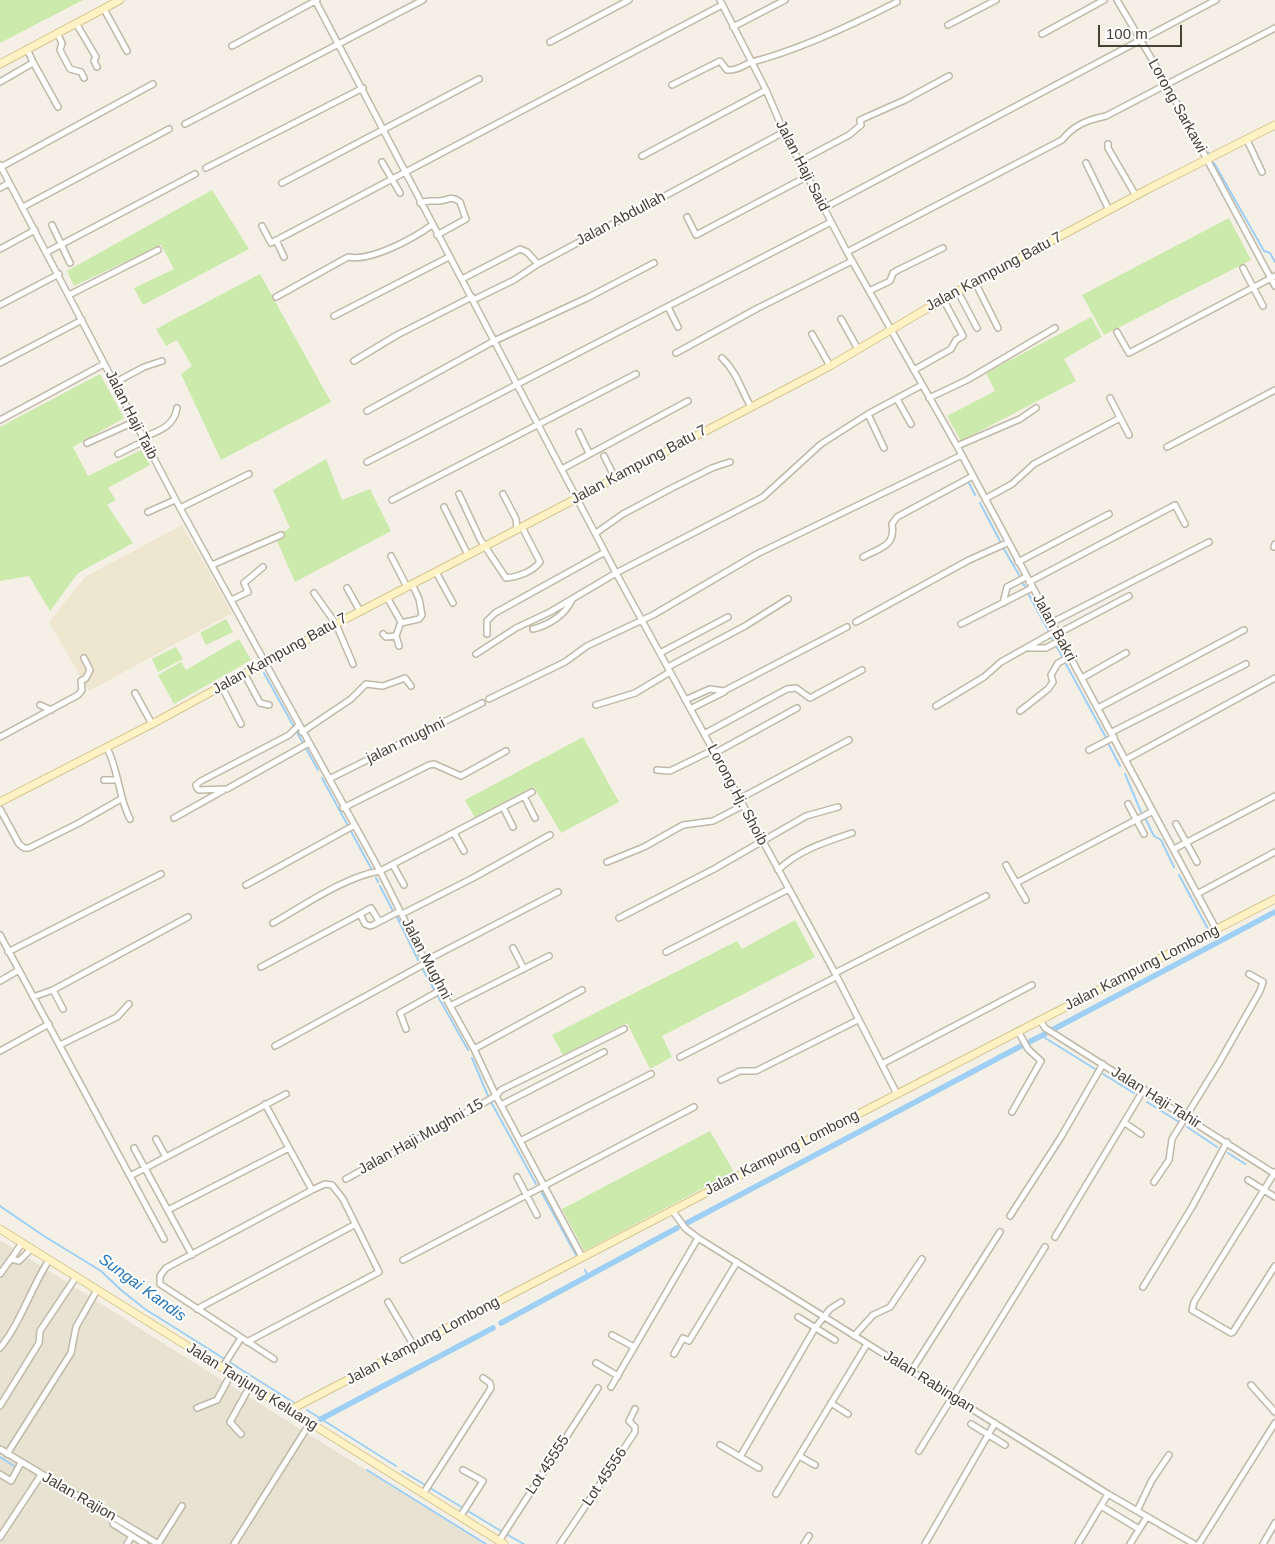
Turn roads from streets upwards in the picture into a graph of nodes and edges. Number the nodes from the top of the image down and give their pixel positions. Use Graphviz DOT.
graph roads {
  1 [pos="120,0"];
  2 [pos="316,0"];
  3 [pos="422,0"];
  4 [pos="629,0"];
  5 [pos="785,0"];
  6 [pos="996,0"];
  7 [pos="1104,0"];
  8 [pos="1117,0"];
  9 [pos="1216,0"];
  10 [pos="721,2"];
  11 [pos="897,2"];
  12 [pos="104,9"];
  13 [pos="76,23"];
  14 [pos="948,25"];
  15 [pos="733,28"];
  16 [pos="1275,28"];
  17 [pos="57,33"];
  18 [pos="1042,34"];
  19 [pos="1139,40"];
  20 [pos="550,42"];
  21 [pos="338,44"];
  22 [pos="232,46"];
  23 [pos="27,49"];
  24 [pos="127,51"];
  25 [pos="33,62"];
  26 [pos="751,62"];
  27 [pos="0,64"];
  28 [pos="97,67"];
  29 [pos="949,76"];
  30 [pos="84,78"];
  31 [pos="479,79"];
  32 [pos="0,82"];
  33 [pos="153,84"];
  34 [pos="1167,85"];
  35 [pos="672,86"];
  36 [pos="363,88"];
  37 [pos="766,90"];
  38 [pos="58,107"];
  39 [pos="185,124"];
  40 [pos="1275,125"];
  41 [pos="169,129"];
  42 [pos="384,130"];
  43 [pos="784,132"];
  44 [pos="1247,140"];
  45 [pos="1108,144"];
  46 [pos="642,156"];
  47 [pos="800,161"];
  48 [pos="1207,161"];
  49 [pos="382,162"];
  50 [pos="1086,163"];
  51 [pos="0,166"];
  52 [pos="206,168"];
  53 [pos="406,172"];
  54 [pos="1262,172"];
  55 [pos="195,174"];
  56 [pos="808,176"];
  57 [pos="392,179"];
  58 [pos="282,183"];
  59 [pos="9,184"];
  60 [pos="0,188"];
  61 [pos="400,193"];
  62 [pos="1136,196"];
  63 [pos="420,203"];
  64 [pos="23,207"];
  65 [pos="824,208"];
  66 [pos="1109,210"];
  67 [pos="687,217"];
  68 [pos="832,222"];
  69 [pos="52,225"];
  70 [pos="432,225"];
  71 [pos="262,226"];
  72 [pos="35,230"];
  73 [pos="438,235"];
  74 [pos="274,242"];
  75 [pos="62,244"];
  76 [pos="943,248"];
  77 [pos="0,249"];
  78 [pos="158,250"];
  79 [pos="47,252"];
  80 [pos="847,252"];
  81 [pos="284,257"];
  82 [pos="449,257"];
  83 [pos="852,261"];
  84 [pos="70,262"];
  85 [pos="654,263"];
  86 [pos="538,264"];
  87 [pos="1243,268"];
  88 [pos="59,274"];
  89 [pos="1273,277"];
  90 [pos="462,279"];
  91 [pos="975,282"];
  92 [pos="1275,286"];
  93 [pos="1253,288"];
  94 [pos="869,291"];
  95 [pos="958,292"];
  96 [pos="69,295"];
  97 [pos="276,297"];
  98 [pos="472,298"];
  99 [pos="943,299"];
  100 [pos="0,305"];
  101 [pos="1263,306"];
  102 [pos="668,307"];
  103 [pos="334,316"];
  104 [pos="82,320"];
  105 [pos="841,320"];
  106 [pos="678,326"];
  107 [pos="892,328"];
  108 [pos="977,328"];
  109 [pos="998,328"];
  110 [pos="1055,328"];
  111 [pos="1117,332"];
  112 [pos="812,334"];
  113 [pos="494,341"];
  114 [pos="858,349"];
  115 [pos="676,353"];
  116 [pos="722,358"];
  117 [pos="162,361"];
  118 [pos="354,361"];
  119 [pos="0,363"];
  120 [pos="104,364"];
  121 [pos="830,366"];
  122 [pos="914,370"];
  123 [pos="636,374"];
  124 [pos="114,383"];
  125 [pos="518,384"];
  126 [pos="922,386"];
  127 [pos="1275,390"];
  128 [pos="929,398"];
  129 [pos="1110,398"];
  130 [pos="897,399"];
  131 [pos="688,401"];
  132 [pos="751,407"];
  133 [pos="177,408"];
  134 [pos="1036,408"];
  135 [pos="367,411"];
  136 [pos="868,414"];
  137 [pos="1120,418"];
  138 [pos="0,420"];
  139 [pos="134,422"];
  140 [pos="538,424"];
  141 [pos="911,424"];
  142 [pos="579,432"];
  143 [pos="1129,434"];
  144 [pos="143,439"];
  145 [pos="87,443"];
  146 [pos="957,446"];
  147 [pos="1167,447"];
  148 [pos="884,448"];
  149 [pos="590,453"];
  150 [pos="118,454"];
  151 [pos="962,455"];
  152 [pos="604,456"];
  153 [pos="367,462"];
  154 [pos="730,462"];
  155 [pos="562,469"];
  156 [pos="249,474"];
  157 [pos="973,476"];
  158 [pos="615,478"];
  159 [pos="459,494"];
  160 [pos="503,494"];
  161 [pos="578,497"];
  162 [pos="985,499"];
  163 [pos="176,500"];
  164 [pos="392,500"];
  165 [pos="444,507"];
  166 [pos="180,508"];
  167 [pos="148,512"];
  168 [pos="1109,514"];
  169 [pos="1185,524"];
  170 [pos="519,528"];
  171 [pos="596,533"];
  172 [pos="281,535"];
  173 [pos="1209,542"];
  174 [pos="1007,543"];
  175 [pos="484,546"];
  176 [pos="605,552"];
  177 [pos="468,555"];
  178 [pos="391,556"];
  179 [pos="863,557"];
  180 [pos="1018,562"];
  181 [pos="212,565"];
  182 [pos="263,567"];
  183 [pos="436,572"];
  184 [pos="616,573"];
  185 [pos="1026,577"];
  186 [pos="1031,585"];
  187 [pos="409,586"];
  188 [pos="347,588"];
  189 [pos="314,593"];
  190 [pos="1128,596"];
  191 [pos="387,597"];
  192 [pos="788,599"];
  193 [pos="231,600"];
  194 [pos="572,600"];
  195 [pos="1003,602"];
  196 [pos="453,603"];
  197 [pos="360,611"];
  198 [pos="728,617"];
  199 [pos="642,621"];
  200 [pos="856,622"];
  201 [pos="1051,622"];
  202 [pos="401,623"];
  203 [pos="336,624"];
  204 [pos="961,624"];
  205 [pos="847,628"];
  206 [pos="533,629"];
  207 [pos="1244,630"];
  208 [pos="1057,633"];
  209 [pos="383,634"];
  210 [pos="487,634"];
  211 [pos="396,636"];
  212 [pos="1061,640"];
  213 [pos="399,646"];
  214 [pos="1028,648"];
  215 [pos="660,653"];
  216 [pos="1126,653"];
  217 [pos="476,654"];
  218 [pos="1070,657"];
  219 [pos="84,658"];
  220 [pos="265,663"];
  221 [pos="353,664"];
  222 [pos="1246,664"];
  223 [pos="669,669"];
  224 [pos="862,670"];
  225 [pos="245,675"];
  226 [pos="1082,678"];
  227 [pos="1275,678"];
  228 [pos="411,686"];
  229 [pos="222,687"];
  230 [pos="724,691"];
  231 [pos="135,693"];
  232 [pos="489,699"];
  233 [pos="686,700"];
  234 [pos="482,703"];
  235 [pos="40,705"];
  236 [pos="596,705"];
  237 [pos="269,706"];
  238 [pos="936,706"];
  239 [pos="797,708"];
  240 [pos="1098,708"];
  241 [pos="690,709"];
  242 [pos="51,710"];
  243 [pos="1020,712"];
  244 [pos="152,724"];
  245 [pos="241,724"];
  246 [pos="298,729"];
  247 [pos="704,734"];
  248 [pos="1113,735"];
  249 [pos="0,737"];
  250 [pos="848,740"];
  251 [pos="308,744"];
  252 [pos="107,748"];
  253 [pos="1089,750"];
  254 [pos="506,752"];
  255 [pos="714,752"];
  256 [pos="1125,760"];
  257 [pos="657,770"];
  258 [pos="329,779"];
  259 [pos="104,780"];
  260 [pos="118,780"];
  261 [pos="227,789"];
  262 [pos="532,792"];
  263 [pos="524,796"];
  264 [pos="1275,796"];
  265 [pos="120,799"];
  266 [pos="739,799"];
  267 [pos="0,802"];
  268 [pos="1128,804"];
  269 [pos="742,806"];
  270 [pos="503,807"];
  271 [pos="838,807"];
  272 [pos="343,808"];
  273 [pos="0,810"];
  274 [pos="1153,811"];
  275 [pos="174,818"];
  276 [pos="535,818"];
  277 [pos="130,819"];
  278 [pos="1137,820"];
  279 [pos="1176,824"];
  280 [pos="353,826"];
  281 [pos="513,827"];
  282 [pos="454,833"];
  283 [pos="852,833"];
  284 [pos="1144,834"];
  285 [pos="550,835"];
  286 [pos="762,842"];
  287 [pos="1186,843"];
  288 [pos="1174,849"];
  289 [pos="464,851"];
  290 [pos="1275,852"];
  291 [pos="607,862"];
  292 [pos="1197,862"];
  293 [pos="393,865"];
  294 [pos="1006,865"];
  295 [pos="778,870"];
  296 [pos="380,871"];
  297 [pos="162,874"];
  298 [pos="1016,883"];
  299 [pos="246,884"];
  300 [pos="404,885"];
  301 [pos="789,889"];
  302 [pos="558,892"];
  303 [pos="1197,894"];
  304 [pos="986,896"];
  305 [pos="1275,899"];
  306 [pos="1026,900"];
  307 [pos="401,912"];
  308 [pos="360,914"];
  309 [pos="188,917"];
  310 [pos="619,918"];
  311 [pos="379,922"];
  312 [pos="273,923"];
  313 [pos="1216,929"];
  314 [pos="0,935"];
  315 [pos="513,948"];
  316 [pos="8,952"];
  317 [pos="666,952"];
  318 [pos="548,956"];
  319 [pos="425,962"];
  320 [pos="261,967"];
  321 [pos="524,969"];
  322 [pos="19,970"];
  323 [pos="1249,974"];
  324 [pos="836,975"];
  325 [pos="0,981"];
  326 [pos="1032,985"];
  327 [pos="53,990"];
  328 [pos="440,990"];
  329 [pos="582,990"];
  330 [pos="32,997"];
  331 [pos="129,1004"];
  332 [pos="450,1006"];
  333 [pos="63,1009"];
  334 [pos="858,1020"];
  335 [pos="1040,1020"];
  336 [pos="49,1024"];
  337 [pos="406,1029"];
  338 [pos="624,1029"];
  339 [pos="1018,1031"];
  340 [pos="60,1045"];
  341 [pos="275,1046"];
  342 [pos="474,1049"];
  343 [pos="0,1051"];
  344 [pos="604,1052"];
  345 [pos="680,1057"];
  346 [pos="882,1064"];
  347 [pos="1103,1064"];
  348 [pos="651,1074"];
  349 [pos="721,1080"];
  350 [pos="1144,1089"];
  351 [pos="286,1094"];
  352 [pos="897,1094"];
  353 [pos="496,1096"];
  354 [pos="265,1104"];
  355 [pos="501,1105"];
  356 [pos="694,1107"];
  357 [pos="1012,1112"];
  358 [pos="1186,1117"];
  359 [pos="1125,1123"];
  360 [pos="1141,1134"];
  361 [pos="156,1139"];
  362 [pos="520,1141"];
  363 [pos="1227,1142"];
  364 [pos="134,1148"];
  365 [pos="290,1148"];
  366 [pos="166,1157"];
  367 [pos="145,1168"];
  368 [pos="1275,1173"];
  369 [pos="130,1176"];
  370 [pos="517,1177"];
  371 [pos="346,1179"];
  372 [pos="1248,1180"];
  373 [pos="1154,1182"];
  374 [pos="544,1185"];
  375 [pos="312,1190"];
  376 [pos="1264,1190"];
  377 [pos="526,1194"];
  378 [pos="1275,1197"];
  379 [pos="168,1210"];
  380 [pos="672,1210"];
  381 [pos="537,1215"];
  382 [pos="1010,1216"];
  383 [pos="354,1225"];
  384 [pos="0,1229"];
  385 [pos="1000,1232"];
  386 [pos="1055,1237"];
  387 [pos="698,1238"];
  388 [pos="164,1239"];
  389 [pos="22,1243"];
  390 [pos="1045,1247"];
  391 [pos="31,1249"];
  392 [pos="192,1255"];
  393 [pos="582,1257"];
  394 [pos="11,1259"];
  395 [pos="922,1259"];
  396 [pos="403,1260"];
  397 [pos="48,1262"];
  398 [pos="736,1265"];
  399 [pos="1275,1266"];
  400 [pos="0,1274"];
  401 [pos="75,1279"];
  402 [pos="1143,1288"];
  403 [pos="95,1294"];
  404 [pos="388,1302"];
  405 [pos="841,1302"];
  406 [pos="197,1309"];
  407 [pos="823,1316"];
  408 [pos="798,1317"];
  409 [pos="815,1328"];
  410 [pos="612,1335"];
  411 [pos="854,1336"];
  412 [pos="241,1338"];
  413 [pos="835,1340"];
  414 [pos="247,1342"];
  415 [pos="867,1344"];
  416 [pos="414,1346"];
  417 [pos="634,1347"];
  418 [pos="0,1348"];
  419 [pos="674,1354"];
  420 [pos="274,1360"];
  421 [pos="225,1363"];
  422 [pos="596,1363"];
  423 [pos="912,1370"];
  424 [pos="231,1374"];
  425 [pos="618,1376"];
  426 [pos="483,1378"];
  427 [pos="1251,1385"];
  428 [pos="250,1386"];
  429 [pos="611,1387"];
  430 [pos="598,1388"];
  431 [pos="952,1395"];
  432 [pos="831,1403"];
  433 [pos="0,1406"];
  434 [pos="197,1408"];
  435 [pos="635,1409"];
  436 [pos="290,1410"];
  437 [pos="1275,1412"];
  438 [pos="848,1414"];
  439 [pos="310,1423"];
  440 [pos="995,1423"];
  441 [pos="1275,1423"];
  442 [pos="971,1424"];
  443 [pos="241,1434"];
  444 [pos="989,1435"];
  445 [pos="720,1445"];
  446 [pos="1005,1445"];
  447 [pos="0,1450"];
  448 [pos="919,1451"];
  449 [pos="8,1452"];
  450 [pos="1169,1455"];
  451 [pos="799,1456"];
  452 [pos="740,1457"];
  453 [pos="21,1463"];
  454 [pos="815,1465"];
  455 [pos="759,1468"];
  456 [pos="463,1470"];
  457 [pos="0,1474"];
  458 [pos="40,1476"];
  459 [pos="424,1493"];
  460 [pos="776,1494"];
  461 [pos="1108,1494"];
  462 [pos="182,1506"];
  463 [pos="1101,1506"];
  464 [pos="464,1511"];
  465 [pos="1137,1511"];
  466 [pos="1147,1517"];
  467 [pos="113,1524"];
  468 [pos="1275,1524"];
  469 [pos="1139,1529"];
  470 [pos="0,1536"];
  471 [pos="132,1536"];
  472 [pos="809,1536"];
  473 [pos="501,1542"];
  474 [pos="1191,1543"];
  475 [pos="127,1544"];
  476 [pos="145,1544"];
  477 [pos="158,1544"];
  478 [pos="234,1544"];
  479 [pos="560,1544"];
  480 [pos="804,1544"];
  481 [pos="926,1544"];
  482 [pos="1078,1544"];
  483 [pos="1130,1544"];
  484 [pos="1199,1544"];
  485 [pos="1263,1544"];
  1 -- 12 [label="street"];
  2 -- 21 [label="street"];
  2 -- 22 [label="street"];
  3 -- 21 [label="street"];
  4 -- 20 [label="street"];
  5 -- 15 [label="street"];
  6 -- 14 [label="street"];
  7 -- 18 [label="street"];
  8 -- 19 [label="street, Lorong Sarkawi"];
  9 -- 19 [label="street"];
  10 -- 15 [label="street, Jalan Haji Said"];
  10 -- 53 [label="street"];
  11 -- 26 [label="street"];
  12 -- 13 [label="street"];
  12 -- 24 [label="street"];
  13 -- 17 [label="street"];
  13 -- 28 [label="street"];
  15 -- 26 [label="street, Jalan Haji Said"];
  16 -- 34 [label="street"];
  17 -- 23 [label="street"];
  17 -- 30 [label="street"];
  19 -- 34 [label="street, Lorong Sarkawi"];
  19 -- 65 [label="street"];
  21 -- 36 [label="street"];
  21 -- 39 [label="street"];
  23 -- 25 [label="street"];
  23 -- 27 [label="street"];
  25 -- 32 [label="street"];
  25 -- 38 [label="street"];
  26 -- 35 [label="street"];
  26 -- 37 [label="street, Jalan Haji Said"];
  29 -- 47 [label="street"];
  31 -- 42 [label="street"];
  33 -- 51 [label="street"];
  34 -- 48 [label="street, Lorong Sarkawi"];
  34 -- 80 [label="street"];
  36 -- 42 [label="street"];
  36 -- 52 [label="street"];
  37 -- 43 [label="street, Jalan Haji Said"];
  37 -- 46 [label="street"];
  40 -- 44 [label="street, Jalan Kampung Batu 7"];
  41 -- 64 [label="street"];
  42 -- 53 [label="street"];
  42 -- 58 [label="street"];
  43 -- 47 [label="street, Jalan Haji Said"];
  43 -- 86 [label="street, Jalan Abdullah"];
  44 -- 48 [label="street, Jalan Kampung Batu 7"];
  44 -- 54 [label="street"];
  45 -- 62 [label="street"];
  47 -- 56 [label="street, Jalan Haji Said"];
  48 -- 62 [label="street, Jalan Kampung Batu 7"];
  48 -- 89 [label="street, Lorong Sarkawi"];
  49 -- 57 [label="street"];
  50 -- 66 [label="street"];
  51 -- 59 [label="street, Jalan Haji Taib"];
  53 -- 57 [label="street"];
  53 -- 63 [label="street"];
  55 -- 75 [label="street"];
  56 -- 65 [label="street, Jalan Haji Said"];
  56 -- 67 [label="street"];
  57 -- 61 [label="street"];
  57 -- 74 [label="street"];
  59 -- 60 [label="street"];
  59 -- 64 [label="street, Jalan Haji Taib"];
  62 -- 66 [label="street, Jalan Kampung Batu 7"];
  63 -- 70 [label="street"];
  63 -- 73 [label="street"];
  64 -- 72 [label="street, Jalan Haji Taib"];
  65 -- 68 [label="street, Jalan Haji Said"];
  66 -- 91 [label="street, Jalan Kampung Batu 7"];
  68 -- 80 [label="street, Jalan Haji Said"];
  68 -- 102 [label="street"];
  69 -- 75 [label="street"];
  70 -- 73 [label="street"];
  70 -- 97 [label="street"];
  71 -- 74 [label="street"];
  72 -- 77 [label="street"];
  72 -- 79 [label="street, Jalan Haji Taib"];
  73 -- 82 [label="street"];
  74 -- 81 [label="street"];
  75 -- 79 [label="street"];
  75 -- 84 [label="street"];
  76 -- 94 [label="street"];
  78 -- 96 [label="street"];
  79 -- 88 [label="street, Jalan Haji Taib"];
  80 -- 83 [label="street, Jalan Haji Said"];
  82 -- 90 [label="street"];
  82 -- 103 [label="street"];
  83 -- 94 [label="street, Jalan Haji Said"];
  83 -- 115 [label="street"];
  85 -- 113 [label="street"];
  86 -- 90 [label="street"];
  86 -- 98 [label="street, Jalan Abdullah"];
  87 -- 93 [label="street"];
  88 -- 96 [label="street, Jalan Haji Taib"];
  88 -- 100 [label="street"];
  89 -- 92 [label="street, Lorong Sarkawi"];
  89 -- 93 [label="street"];
  90 -- 98 [label="street"];
  91 -- 95 [label="street, Jalan Kampung Batu 7"];
  91 -- 109 [label="street"];
  93 -- 101 [label="street"];
  93 -- 111 [label="street"];
  94 -- 107 [label="street, Jalan Haji Said"];
  95 -- 99 [label="street, Jalan Kampung Batu 7"];
  95 -- 108 [label="street"];
  96 -- 104 [label="street, Jalan Haji Taib"];
  98 -- 113 [label="street"];
  98 -- 118 [label="street, Jalan Abdullah"];
  99 -- 107 [label="street, Jalan Kampung Batu 7"];
  99 -- 122 [label="street"];
  102 -- 106 [label="street"];
  102 -- 125 [label="street"];
  104 -- 119 [label="street"];
  104 -- 120 [label="street, Jalan Haji Taib"];
  105 -- 114 [label="street"];
  107 -- 114 [label="street, Jalan Kampung Batu 7"];
  107 -- 122 [label="street, Jalan Bakri"];
  110 -- 128 [label="street"];
  112 -- 121 [label="street"];
  113 -- 125 [label="street"];
  113 -- 135 [label="street"];
  114 -- 121 [label="street, Jalan Kampung Batu 7"];
  116 -- 132 [label="street"];
  117 -- 124 [label="street"];
  120 -- 124 [label="street, Jalan Haji Taib"];
  120 -- 138 [label="street"];
  121 -- 132 [label="street, Jalan Kampung Batu 7"];
  122 -- 126 [label="street, Jalan Bakri"];
  123 -- 140 [label="street"];
  124 -- 139 [label="street, Jalan Haji Taib"];
  125 -- 140 [label="street"];
  125 -- 153 [label="street"];
  126 -- 128 [label="street, Jalan Bakri"];
  126 -- 130 [label="street"];
  127 -- 147 [label="street"];
  128 -- 146 [label="street, Jalan Bakri"];
  129 -- 137 [label="street"];
  130 -- 136 [label="street"];
  130 -- 141 [label="street"];
  131 -- 149 [label="street"];
  132 -- 158 [label="street, Jalan Kampung Batu 7"];
  133 -- 144 [label="street"];
  134 -- 146 [label="street"];
  136 -- 148 [label="street"];
  136 -- 184 [label="street"];
  137 -- 143 [label="street"];
  137 -- 162 [label="street"];
  139 -- 144 [label="street, Jalan Haji Taib"];
  139 -- 145 [label="street"];
  140 -- 155 [label="street"];
  140 -- 164 [label="street"];
  142 -- 149 [label="street"];
  144 -- 150 [label="street"];
  144 -- 163 [label="street, Jalan Haji Taib"];
  146 -- 151 [label="street, Jalan Bakri"];
  149 -- 155 [label="street"];
  151 -- 157 [label="street, Jalan Bakri"];
  151 -- 199 [label="street"];
  152 -- 158 [label="street"];
  154 -- 171 [label="street"];
  155 -- 161 [label="street"];
  156 -- 166 [label="street"];
  157 -- 162 [label="street, Jalan Bakri"];
  157 -- 179 [label="street"];
  158 -- 161 [label="street, Jalan Kampung Batu 7"];
  159 -- 175 [label="street"];
  160 -- 170 [label="street"];
  161 -- 170 [label="street, Jalan Kampung Batu 7"];
  161 -- 171 [label="street, Lorong Hj. Shoib"];
  162 -- 174 [label="street, Jalan Bakri"];
  163 -- 166 [label="street, Jalan Haji Taib"];
  163 -- 167 [label="street"];
  165 -- 177 [label="street"];
  166 -- 181 [label="street, Jalan Haji Taib"];
  168 -- 180 [label="street"];
  169 -- 186 [label="street"];
  170 -- 175 [label="street, Jalan Kampung Batu 7"];
  170 -- 175 [label="street"];
  171 -- 176 [label="street, Lorong Hj. Shoib"];
  172 -- 181 [label="street"];
  173 -- 201 [label="street"];
  174 -- 180 [label="street, Jalan Bakri"];
  174 -- 200 [label="street"];
  175 -- 177 [label="street, Jalan Kampung Batu 7"];
  176 -- 184 [label="street, Lorong Hj. Shoib"];
  176 -- 210 [label="street"];
  177 -- 183 [label="street, Jalan Kampung Batu 7"];
  178 -- 187 [label="street"];
  180 -- 185 [label="street, Jalan Bakri"];
  181 -- 193 [label="street, Jalan Haji Taib"];
  182 -- 193 [label="street"];
  183 -- 187 [label="street, Jalan Kampung Batu 7"];
  183 -- 196 [label="street"];
  184 -- 194 [label="street"];
  184 -- 199 [label="street, Lorong Hj. Shoib"];
  185 -- 186 [label="street, Jalan Bakri"];
  185 -- 195 [label="street"];
  186 -- 195 [label="street"];
  186 -- 201 [label="street, Jalan Bakri"];
  187 -- 191 [label="street, Jalan Kampung Batu 7"];
  187 -- 202 [label="street"];
  188 -- 197 [label="street"];
  189 -- 203 [label="street"];
  190 -- 208 [label="street"];
  191 -- 197 [label="street, Jalan Kampung Batu 7"];
  191 -- 202 [label="street"];
  192 -- 223 [label="street"];
  193 -- 220 [label="street, Jalan Haji Taib"];
  194 -- 206 [label="street"];
  194 -- 217 [label="street"];
  195 -- 204 [label="street"];
  197 -- 203 [label="street, Jalan Kampung Batu 7"];
  198 -- 215 [label="street"];
  199 -- 215 [label="street, Lorong Hj. Shoib"];
  199 -- 232 [label="street"];
  201 -- 208 [label="street, Jalan Bakri"];
  202 -- 211 [label="street"];
  203 -- 220 [label="street, Jalan Kampung Batu 7"];
  203 -- 221 [label="street"];
  205 -- 230 [label="street"];
  207 -- 240 [label="street"];
  208 -- 212 [label="street, Jalan Bakri"];
  208 -- 214 [label="street"];
  209 -- 211 [label="street"];
  211 -- 213 [label="street"];
  212 -- 214 [label="street"];
  212 -- 218 [label="street, Jalan Bakri"];
  214 -- 238 [label="street"];
  215 -- 223 [label="street, Lorong Hj. Shoib"];
  216 -- 226 [label="street"];
  218 -- 226 [label="street, Jalan Bakri"];
  218 -- 243 [label="street"];
  219 -- 242 [label="street"];
  220 -- 225 [label="street, Jalan Kampung Batu 7"];
  220 -- 246 [label="street, Jalan Mughni"];
  222 -- 248 [label="street"];
  223 -- 233 [label="street, Lorong Hj. Shoib"];
  223 -- 236 [label="street"];
  224 -- 247 [label="street"];
  225 -- 229 [label="street, Jalan Kampung Batu 7"];
  225 -- 237 [label="street"];
  226 -- 240 [label="street, Jalan Bakri"];
  227 -- 256 [label="street"];
  228 -- 246 [label="street"];
  229 -- 244 [label="street, Jalan Kampung Batu 7"];
  229 -- 245 [label="street"];
  230 -- 233 [label="street"];
  230 -- 241 [label="street"];
  231 -- 244 [label="street"];
  233 -- 241 [label="street, Lorong Hj. Shoib"];
  234 -- 258 [label="street, jalan mughni"];
  235 -- 242 [label="street"];
  239 -- 255 [label="street"];
  240 -- 248 [label="street, Jalan Bakri"];
  241 -- 247 [label="street, Lorong Hj. Shoib"];
  242 -- 249 [label="street"];
  244 -- 252 [label="street, Jalan Kampung Batu 7"];
  246 -- 251 [label="street, Jalan Mughni"];
  246 -- 261 [label="street"];
  247 -- 255 [label="street, Lorong Hj. Shoib"];
  248 -- 253 [label="street"];
  248 -- 256 [label="street, Jalan Bakri"];
  250 -- 266 [label="street"];
  251 -- 258 [label="street, Jalan Mughni"];
  251 -- 261 [label="street"];
  252 -- 260 [label="street"];
  252 -- 267 [label="street, Jalan Kampung Batu 7"];
  254 -- 272 [label="street"];
  255 -- 257 [label="street"];
  255 -- 266 [label="street, Lorong Hj. Shoib"];
  256 -- 274 [label="street, Jalan Bakri"];
  258 -- 272 [label="street, Jalan Mughni"];
  259 -- 260 [label="street"];
  260 -- 265 [label="street"];
  261 -- 275 [label="street"];
  262 -- 263 [label="street"];
  263 -- 270 [label="street"];
  263 -- 276 [label="street"];
  264 -- 287 [label="street"];
  265 -- 273 [label="street"];
  265 -- 277 [label="street"];
  266 -- 269 [label="street, Lorong Hj. Shoib"];
  268 -- 278 [label="street"];
  269 -- 286 [label="street, Lorong Hj. Shoib"];
  269 -- 291 [label="street"];
  270 -- 281 [label="street"];
  270 -- 282 [label="street"];
  271 -- 286 [label="street"];
  272 -- 280 [label="street, Jalan Mughni"];
  274 -- 278 [label="street"];
  274 -- 288 [label="street, Jalan Bakri"];
  278 -- 284 [label="street"];
  278 -- 298 [label="street"];
  279 -- 287 [label="street"];
  280 -- 296 [label="street, Jalan Mughni"];
  280 -- 299 [label="street"];
  282 -- 289 [label="street"];
  282 -- 293 [label="street"];
  283 -- 295 [label="street"];
  285 -- 307 [label="street"];
  286 -- 295 [label="street, Lorong Hj. Shoib"];
  286 -- 310 [label="street"];
  287 -- 288 [label="street"];
  287 -- 292 [label="street"];
  288 -- 303 [label="street, Jalan Bakri"];
  290 -- 303 [label="street"];
  293 -- 296 [label="street"];
  293 -- 300 [label="street"];
  294 -- 298 [label="street"];
  295 -- 301 [label="street, Lorong Hj. Shoib"];
  296 -- 307 [label="street, Jalan Mughni"];
  296 -- 312 [label="street"];
  297 -- 316 [label="street"];
  298 -- 306 [label="street"];
  301 -- 317 [label="street"];
  301 -- 324 [label="street, Lorong Hj. Shoib"];
  302 -- 319 [label="street"];
  303 -- 313 [label="street, Jalan Bakri"];
  304 -- 324 [label="street"];
  305 -- 313 [label="street, Jalan Kampung Lombong"];
  307 -- 311 [label="street"];
  307 -- 319 [label="street, Jalan Mughni"];
  308 -- 311 [label="street"];
  308 -- 311 [label="street"];
  308 -- 320 [label="street"];
  309 -- 327 [label="street"];
  313 -- 335 [label="street, Jalan Kampung Lombong"];
  314 -- 316 [label="street"];
  315 -- 321 [label="street"];
  316 -- 322 [label="street"];
  318 -- 321 [label="street"];
  319 -- 328 [label="street, Jalan Mughni"];
  319 -- 341 [label="street"];
  321 -- 332 [label="street"];
  322 -- 325 [label="street"];
  322 -- 330 [label="street"];
  323 -- 358 [label="street"];
  324 -- 334 [label="street, Lorong Hj. Shoib"];
  324 -- 345 [label="street"];
  326 -- 346 [label="street"];
  327 -- 330 [label="street"];
  327 -- 333 [label="street"];
  328 -- 332 [label="street, Jalan Mughni"];
  328 -- 337 [label="street"];
  329 -- 342 [label="street"];
  330 -- 336 [label="street"];
  331 -- 340 [label="street"];
  332 -- 342 [label="street, Jalan Mughni"];
  334 -- 346 [label="street, Lorong Hj. Shoib"];
  334 -- 349 [label="street"];
  335 -- 339 [label="street, Jalan Kampung Lombong"];
  335 -- 347 [label="street, Jalan Haji Tahir"];
  336 -- 340 [label="street"];
  336 -- 343 [label="street"];
  338 -- 353 [label="street, Jalan Haji Mughni 15"];
  339 -- 352 [label="street, Jalan Kampung Lombong"];
  339 -- 357 [label="street"];
  340 -- 369 [label="street"];
  342 -- 353 [label="street, Jalan Mughni"];
  344 -- 355 [label="street"];
  346 -- 352 [label="street, Lorong Hj. Shoib"];
  347 -- 350 [label="street, Jalan Haji Tahir"];
  347 -- 382 [label="street"];
  348 -- 362 [label="street"];
  350 -- 358 [label="street, Jalan Haji Tahir"];
  350 -- 359 [label="street"];
  351 -- 354 [label="street"];
  352 -- 380 [label="street, Jalan Kampung Lombong"];
  353 -- 355 [label="street, Jalan Mughni"];
  353 -- 371 [label="street, Jalan Haji Mughni 15"];
  354 -- 365 [label="street"];
  354 -- 366 [label="street"];
  355 -- 362 [label="street, Jalan Mughni"];
  356 -- 374 [label="street"];
  358 -- 363 [label="street, Jalan Haji Tahir"];
  358 -- 373 [label="street"];
  359 -- 360 [label="street"];
  359 -- 386 [label="street"];
  361 -- 366 [label="street"];
  362 -- 374 [label="street, Jalan Mughni"];
  363 -- 368 [label="street, Jalan Haji Tahir"];
  363 -- 402 [label="street"];
  364 -- 367 [label="street"];
  365 -- 375 [label="street"];
  365 -- 379 [label="street"];
  366 -- 367 [label="street"];
  367 -- 369 [label="street"];
  367 -- 379 [label="street"];
  368 -- 376 [label="street"];
  369 -- 388 [label="street"];
  370 -- 377 [label="street"];
  372 -- 376 [label="street"];
  374 -- 377 [label="street"];
  374 -- 393 [label="street, Jalan Mughni"];
  375 -- 383 [label="street"];
  375 -- 392 [label="street"];
  376 -- 378 [label="street"];
  376 -- 399 [label="street"];
  377 -- 381 [label="street"];
  377 -- 396 [label="street"];
  379 -- 392 [label="street"];
  380 -- 387 [label="street, Jalan Rabingan"];
  380 -- 393 [label="street, Jalan Kampung Lombong"];
  383 -- 406 [label="street"];
  383 -- 414 [label="street"];
  384 -- 389 [label="street, Jalan Tanjung Keluang"];
  385 -- 423 [label="street"];
  387 -- 398 [label="street, Jalan Rabingan"];
  387 -- 417 [label="street"];
  389 -- 391 [label="street, Jalan Tanjung Keluang"];
  389 -- 394 [label="street"];
  390 -- 431 [label="street"];
  391 -- 394 [label="street"];
  391 -- 397 [label="street, Jalan Tanjung Keluang"];
  392 -- 406 [label="street"];
  393 -- 416 [label="street, Jalan Kampung Lombong"];
  394 -- 400 [label="street"];
  395 -- 411 [label="street"];
  397 -- 401 [label="street, Jalan Tanjung Keluang"];
  397 -- 418 [label="street"];
  398 -- 407 [label="street, Jalan Rabingan"];
  398 -- 419 [label="street"];
  401 -- 403 [label="street, Jalan Tanjung Keluang"];
  401 -- 433 [label="street"];
  403 -- 421 [label="street, Jalan Tanjung Keluang"];
  403 -- 449 [label="street"];
  404 -- 416 [label="street"];
  405 -- 407 [label="street"];
  406 -- 412 [label="street"];
  407 -- 409 [label="street"];
  407 -- 411 [label="street, Jalan Rabingan"];
  408 -- 409 [label="street"];
  409 -- 413 [label="street"];
  409 -- 452 [label="street"];
  410 -- 417 [label="street"];
  411 -- 415 [label="street, Jalan Rabingan"];
  412 -- 414 [label="street"];
  412 -- 421 [label="street"];
  414 -- 420 [label="street"];
  415 -- 423 [label="street, Jalan Rabingan"];
  415 -- 432 [label="street"];
  416 -- 436 [label="street, Jalan Kampung Lombong"];
  417 -- 425 [label="street"];
  421 -- 424 [label="street, Jalan Tanjung Keluang"];
  422 -- 425 [label="street"];
  423 -- 431 [label="street, Jalan Rabingan"];
  424 -- 428 [label="street, Jalan Tanjung Keluang"];
  424 -- 434 [label="street"];
  425 -- 429 [label="street"];
  426 -- 459 [label="street"];
  427 -- 437 [label="street"];
  428 -- 436 [label="street, Jalan Tanjung Keluang"];
  428 -- 443 [label="street"];
  430 -- 473 [label="street, Lot 45555"];
  431 -- 440 [label="street, Jalan Rabingan"];
  431 -- 448 [label="street"];
  432 -- 438 [label="street"];
  432 -- 451 [label="street"];
  435 -- 479 [label="street, Lot 45556"];
  436 -- 439 [label="street, Jalan Tanjung Keluang"];
  439 -- 459 [label="street, Jalan Tanjung Keluang"];
  439 -- 478 [label="street"];
  440 -- 444 [label="street"];
  440 -- 461 [label="street, Jalan Rabingan"];
  441 -- 484 [label="street"];
  442 -- 444 [label="street"];
  444 -- 446 [label="street"];
  444 -- 481 [label="street"];
  445 -- 452 [label="street"];
  447 -- 449 [label="street, Jalan Rajion"];
  449 -- 453 [label="street, Jalan Rajion"];
  450 -- 465 [label="street"];
  451 -- 454 [label="street"];
  451 -- 460 [label="street"];
  452 -- 455 [label="street"];
  453 -- 457 [label="street"];
  453 -- 458 [label="street, Jalan Rajion"];
  456 -- 464 [label="street"];
  458 -- 470 [label="street"];
  458 -- 477 [label="street, Jalan Rajion"];
  459 -- 464 [label="street, Jalan Tanjung Keluang"];
  461 -- 463 [label="street"];
  461 -- 465 [label="street, Jalan Rabingan"];
  462 -- 477 [label="street"];
  463 -- 469 [label="street"];
  463 -- 482 [label="street"];
  464 -- 473 [label="street, Jalan Tanjung Keluang"];
  465 -- 466 [label="street, Jalan Rabingan"];
  466 -- 469 [label="street"];
  466 -- 474 [label="street, Jalan Rabingan"];
  467 -- 471 [label="street"];
  468 -- 485 [label="street"];
  469 -- 483 [label="street"];
  471 -- 475 [label="street"];
  471 -- 476 [label="street"];
  472 -- 480 [label="street"];
}
